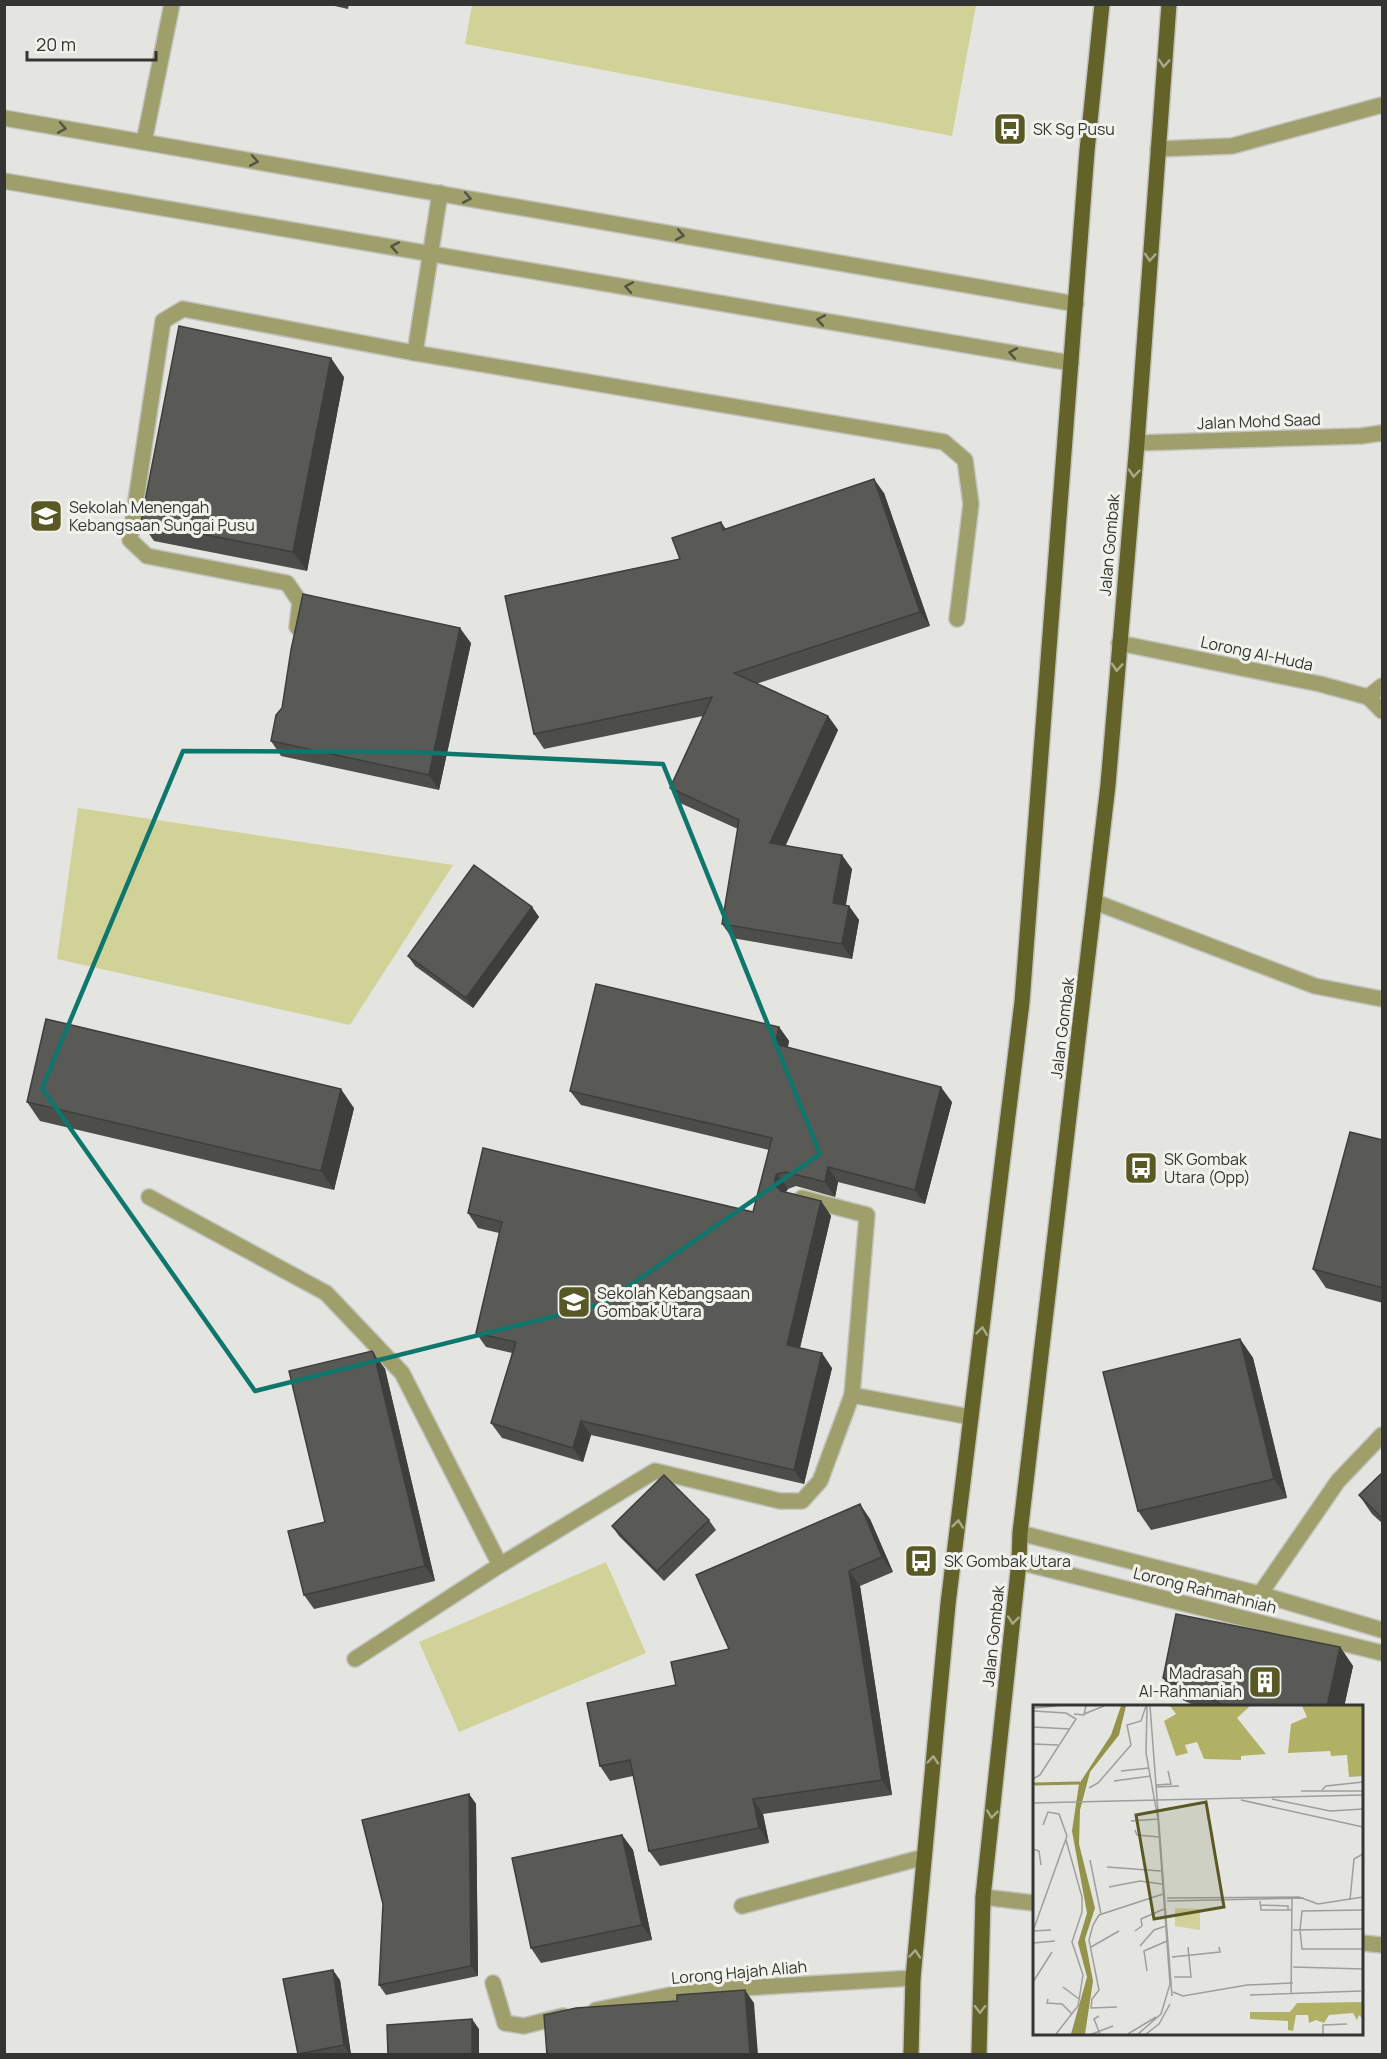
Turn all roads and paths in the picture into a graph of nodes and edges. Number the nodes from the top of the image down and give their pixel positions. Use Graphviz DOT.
graph roads {
  1 [pos="172,4"];
  2 [pos="1102,4"];
  3 [pos="1169,4"];
  4 [pos="1383,105"];
  5 [pos="4,118"];
  6 [pos="144,142"];
  7 [pos="1158,149"];
  8 [pos="4,181"];
  9 [pos="440,193"];
  10 [pos="430,253"];
  11 [pos="1076,304"];
  12 [pos="415,353"];
  13 [pos="1071,363"];
  14 [pos="1383,433"];
  15 [pos="1137,443"];
  16 [pos="957,619"];
  17 [pos="295,638"];
  18 [pos="1119,643"];
  19 [pos="1383,686"];
  20 [pos="1368,697"];
  21 [pos="1383,711"];
  22 [pos="1095,902"];
  23 [pos="1383,999"];
  24 [pos="794,1196"];
  25 [pos="149,1197"];
  26 [pos="852,1395"];
  27 [pos="971,1417"];
  28 [pos="1383,1435"];
  29 [pos="1020,1533"];
  30 [pos="1019,1562"];
  31 [pos="500,1565"];
  32 [pos="1260,1594"];
  33 [pos="1383,1630"];
  34 [pos="1383,1653"];
  35 [pos="356,1659"];
  36 [pos="924,1857"];
  37 [pos="983,1897"];
  38 [pos="1033,1903"];
  39 [pos="742,1906"];
  40 [pos="1363,1942"];
  41 [pos="1383,1945"];
  42 [pos="913,1978"];
  43 [pos="493,1983"];
  44 [pos="911,2055"];
  45 [pos="979,2055"];
  1 -- 6 [label="street"];
  2 -- 11 [label="main road"];
  3 -- 7 [label="main road, Jalan Gombak, one-way"];
  4 -- 7 [label="street"];
  5 -- 6 [label="street, one-way"];
  6 -- 9 [label="street, one-way"];
  7 -- 15 [label="main road, Jalan Gombak, one-way"];
  10 -- 8 [label="street, one-way"];
  9 -- 10 [label="street"];
  9 -- 11 [label="street, one-way"];
  10 -- 12 [label="street"];
  13 -- 10 [label="street, one-way"];
  11 -- 13 [label="main road"];
  12 -- 16 [label="street"];
  12 -- 17 [label="street"];
  27 -- 13 [label="main road, one-way"];
  14 -- 15 [label="street, Jalan Mohd Saad"];
  15 -- 18 [label="main road, Jalan Gombak, one-way"];
  18 -- 20 [label="street, Lorong Al-Huda"];
  18 -- 22 [label="main road, Jalan Gombak, one-way"];
  19 -- 20 [label="street"];
  20 -- 21 [label="street, Lorong Al-Huda"];
  22 -- 23 [label="street"];
  22 -- 29 [label="main road, Jalan Gombak"];
  24 -- 26 [label="street"];
  25 -- 31 [label="street"];
  26 -- 27 [label="street"];
  26 -- 31 [label="street"];
  36 -- 27 [label="main road, one-way"];
  28 -- 32 [label="street"];
  29 -- 30 [label="main road, Jalan Gombak"];
  29 -- 32 [label="street"];
  30 -- 34 [label="street, Lorong Rahmahniah"];
  30 -- 37 [label="main road, Jalan Gombak, one-way"];
  31 -- 35 [label="street"];
  32 -- 33 [label="street"];
  36 -- 39 [label="street"];
  42 -- 36 [label="main road, one-way"];
  37 -- 38 [label="street"];
  37 -- 45 [label="main road, Jalan Gombak, one-way"];
  40 -- 41 [label="street"];
  42 -- 43 [label="street, Lorong Hajah Aliah"];
  42 -- 44 [label="main road"];
}
